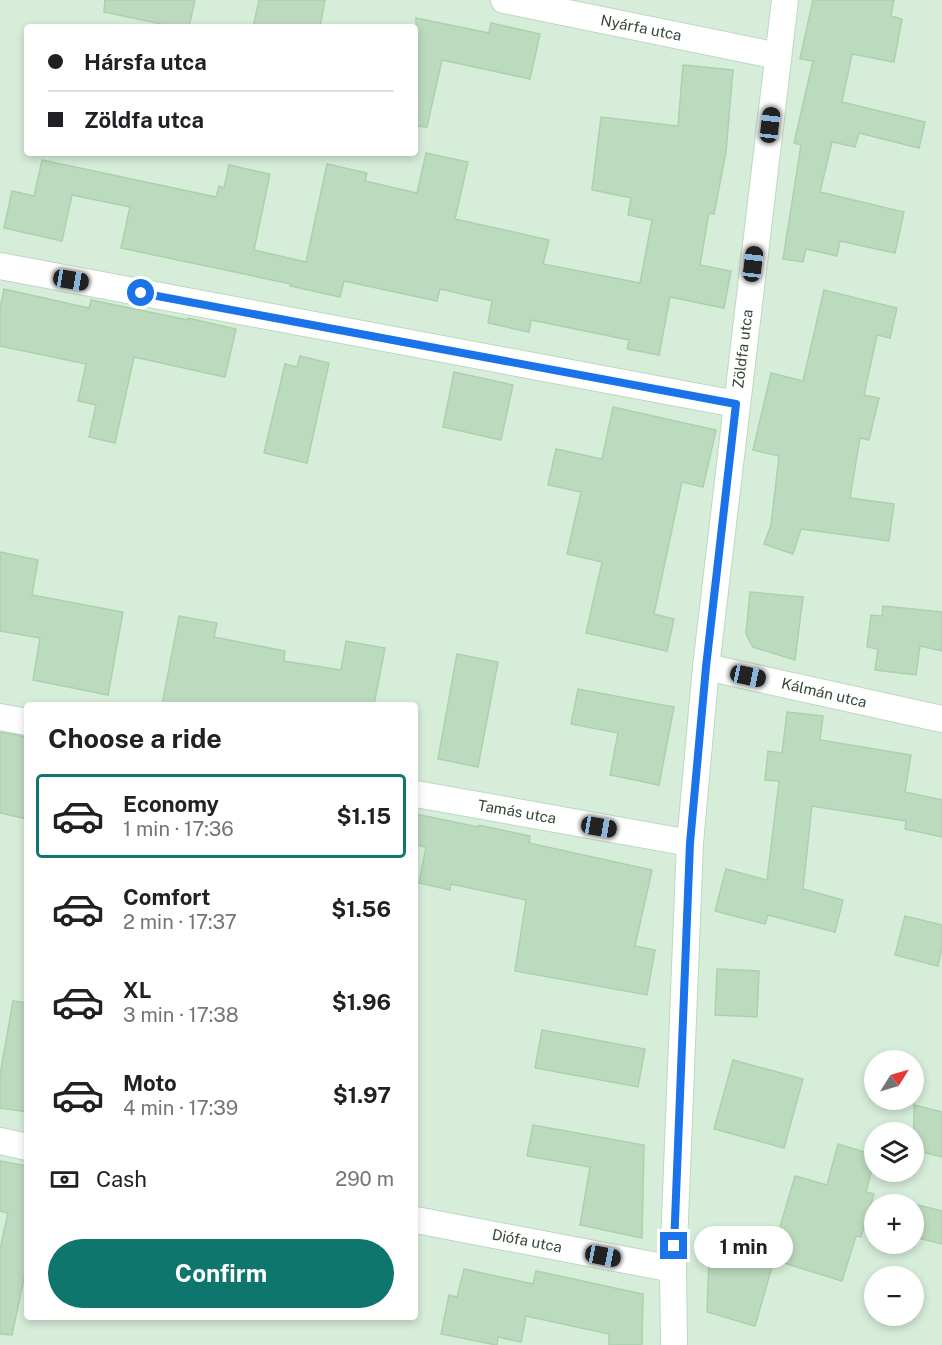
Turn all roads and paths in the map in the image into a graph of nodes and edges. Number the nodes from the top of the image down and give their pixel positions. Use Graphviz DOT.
graph roads {
  1 [pos="504,0"];
  2 [pos="785,0"];
  3 [pos="778,56"];
  4 [pos="0,266"];
  5 [pos="736,404"];
  6 [pos="706,667"];
  7 [pos="0,717"];
  8 [pos="942,719"];
  9 [pos="24,721"];
  10 [pos="418,794"];
  11 [pos="690,843"];
  12 [pos="0,1142"];
  13 [pos="24,1146"];
  14 [pos="418,1220"];
  15 [pos="673,1269"];
  16 [pos="674,1345"];
  1 -- 3 [label="street, Nyárfa utca"];
  2 -- 3 [label="street, Zöldfa utca"];
  3 -- 5 [label="street, Zöldfa utca"];
  4 -- 5 [label="street"];
  5 -- 6 [label="street, Zöldfa utca"];
  6 -- 8 [label="street, Kálmán utca"];
  6 -- 11 [label="street, Zöldfa utca"];
  7 -- 9 [label="street"];
  10 -- 11 [label="street, Tamás utca"];
  11 -- 15 [label="street, Zöldfa utca"];
  12 -- 13 [label="street"];
  14 -- 15 [label="street, Diófa utca"];
  15 -- 16 [label="street, Zöldfa utca"];
}
